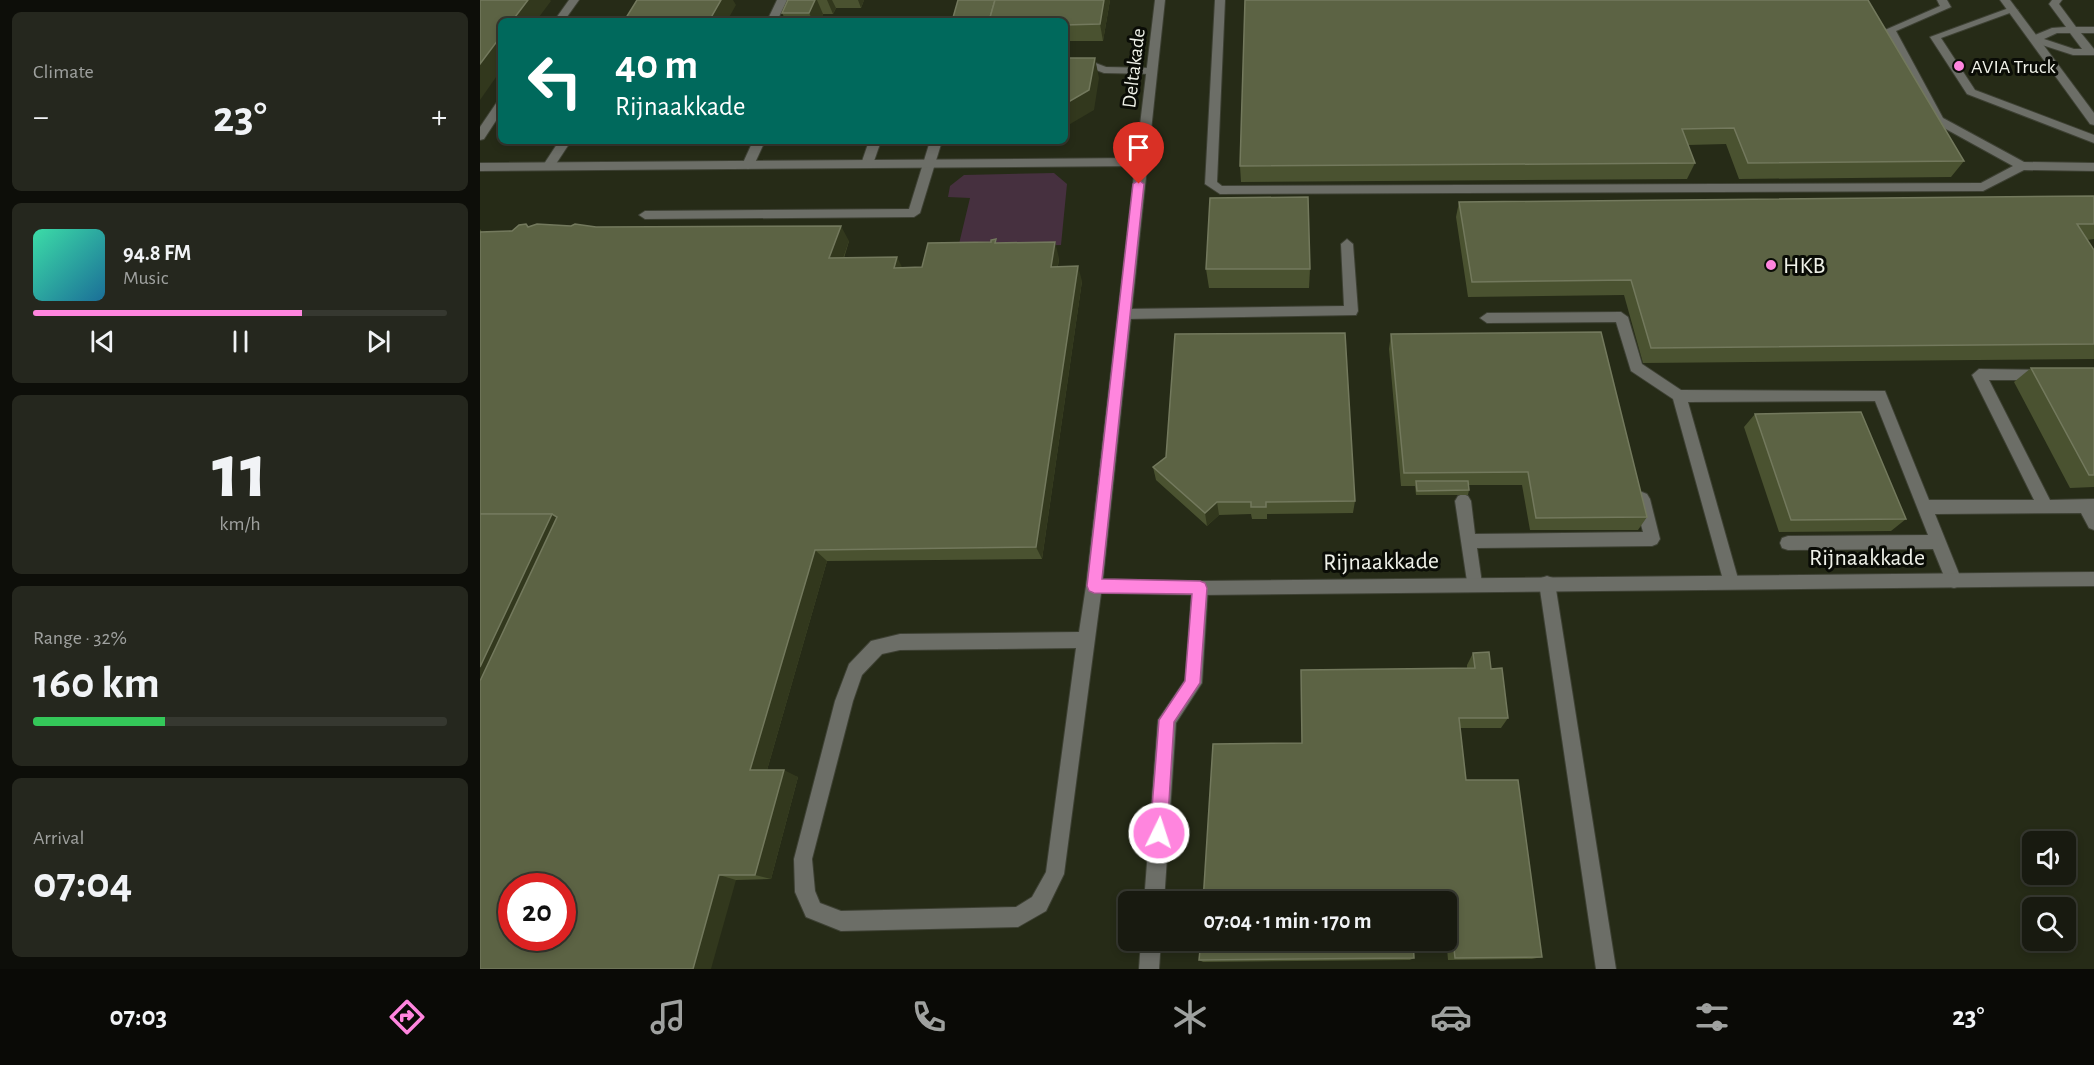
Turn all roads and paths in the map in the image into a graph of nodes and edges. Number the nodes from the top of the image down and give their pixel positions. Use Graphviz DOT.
graph roads {
  1 [pos="573,0"];
  2 [pos="782,0"];
  3 [pos="1160,0"];
  4 [pos="1220,0"];
  5 [pos="1942,0"];
  6 [pos="2005,0"];
  7 [pos="2057,0"];
  8 [pos="2013,10"];
  9 [pos="561,18"];
  10 [pos="773,18"];
  11 [pos="2073,30"];
  12 [pos="2094,30"];
  13 [pos="2034,39"];
  14 [pos="2092,52"];
  15 [pos="1068,62"];
  16 [pos="1152,72"];
  17 [pos="498,111"];
  18 [pos="2094,121"];
  19 [pos="480,136"];
  20 [pos="2094,139"];
  21 [pos="563,144"];
  22 [pos="758,144"];
  23 [pos="874,144"];
  24 [pos="935,144"];
  25 [pos="1141,162"];
  26 [pos="867,164"];
  27 [pos="928,164"];
  28 [pos="748,165"];
  29 [pos="2022,166"];
  30 [pos="480,167"];
  31 [pos="548,167"];
  32 [pos="2094,167"];
  33 [pos="645,215"];
  34 [pos="1347,244"];
  35 [pos="1125,314"];
  36 [pos="1487,318"];
  37 [pos="2059,374"];
  38 [pos="1679,396"];
  39 [pos="1638,484"];
  40 [pos="1463,501"];
  41 [pos="2045,506"];
  42 [pos="2089,506"];
  43 [pos="1925,507"];
  44 [pos="2094,523"];
  45 [pos="1468,541"];
  46 [pos="1939,542"];
  47 [pos="1788,543"];
  48 [pos="2094,579"];
  49 [pos="1954,580"];
  50 [pos="1731,582"];
  51 [pos="1547,583"];
  52 [pos="1474,584"];
  53 [pos="1094,586"];
  54 [pos="1200,588"];
  55 [pos="1087,640"];
  56 [pos="1155,891"];
  57 [pos="1150,951"];
  58 [pos="1149,969"];
  59 [pos="1605,969"];
  1 -- 9 [label="street"];
  2 -- 10 [label="street"];
  3 -- 16 [label="street, Deltakade"];
  4 -- 29 [label="street"];
  5 -- 29 [label="street"];
  6 -- 8 [label="street"];
  7 -- 11 [label="street"];
  8 -- 13 [label="street"];
  8 -- 20 [label="street"];
  11 -- 12 [label="street"];
  11 -- 13 [label="street"];
  11 -- 14 [label="street"];
  13 -- 14 [label="street"];
  13 -- 18 [label="street"];
  15 -- 16 [label="street"];
  16 -- 25 [label="street, Deltakade"];
  17 -- 19 [label="street"];
  21 -- 31 [label="street"];
  22 -- 28 [label="street"];
  23 -- 26 [label="street"];
  24 -- 27 [label="street"];
  25 -- 27 [label="street"];
  25 -- 35 [label="street"];
  26 -- 27 [label="street"];
  26 -- 28 [label="street"];
  27 -- 33 [label="street"];
  28 -- 31 [label="street"];
  29 -- 32 [label="street"];
  30 -- 31 [label="street"];
  34 -- 35 [label="street"];
  35 -- 53 [label="street"];
  36 -- 38 [label="street"];
  37 -- 41 [label="street"];
  38 -- 43 [label="street"];
  38 -- 50 [label="street"];
  39 -- 45 [label="street"];
  40 -- 45 [label="street"];
  41 -- 42 [label="street"];
  41 -- 43 [label="street"];
  42 -- 44 [label="street"];
  43 -- 46 [label="street"];
  45 -- 52 [label="street"];
  46 -- 47 [label="street"];
  46 -- 49 [label="street"];
  48 -- 49 [label="street, Rijnaakkade"];
  49 -- 50 [label="street, Rijnaakkade"];
  50 -- 51 [label="street, Rijnaakkade"];
  51 -- 52 [label="street, Rijnaakkade"];
  51 -- 59 [label="street"];
  52 -- 54 [label="street, Rijnaakkade"];
  53 -- 54 [label="street, Rijnaakkade"];
  53 -- 55 [label="street"];
  54 -- 56 [label="street"];
  55 -- 55 [label="street"];
  57 -- 58 [label="street"];
}
